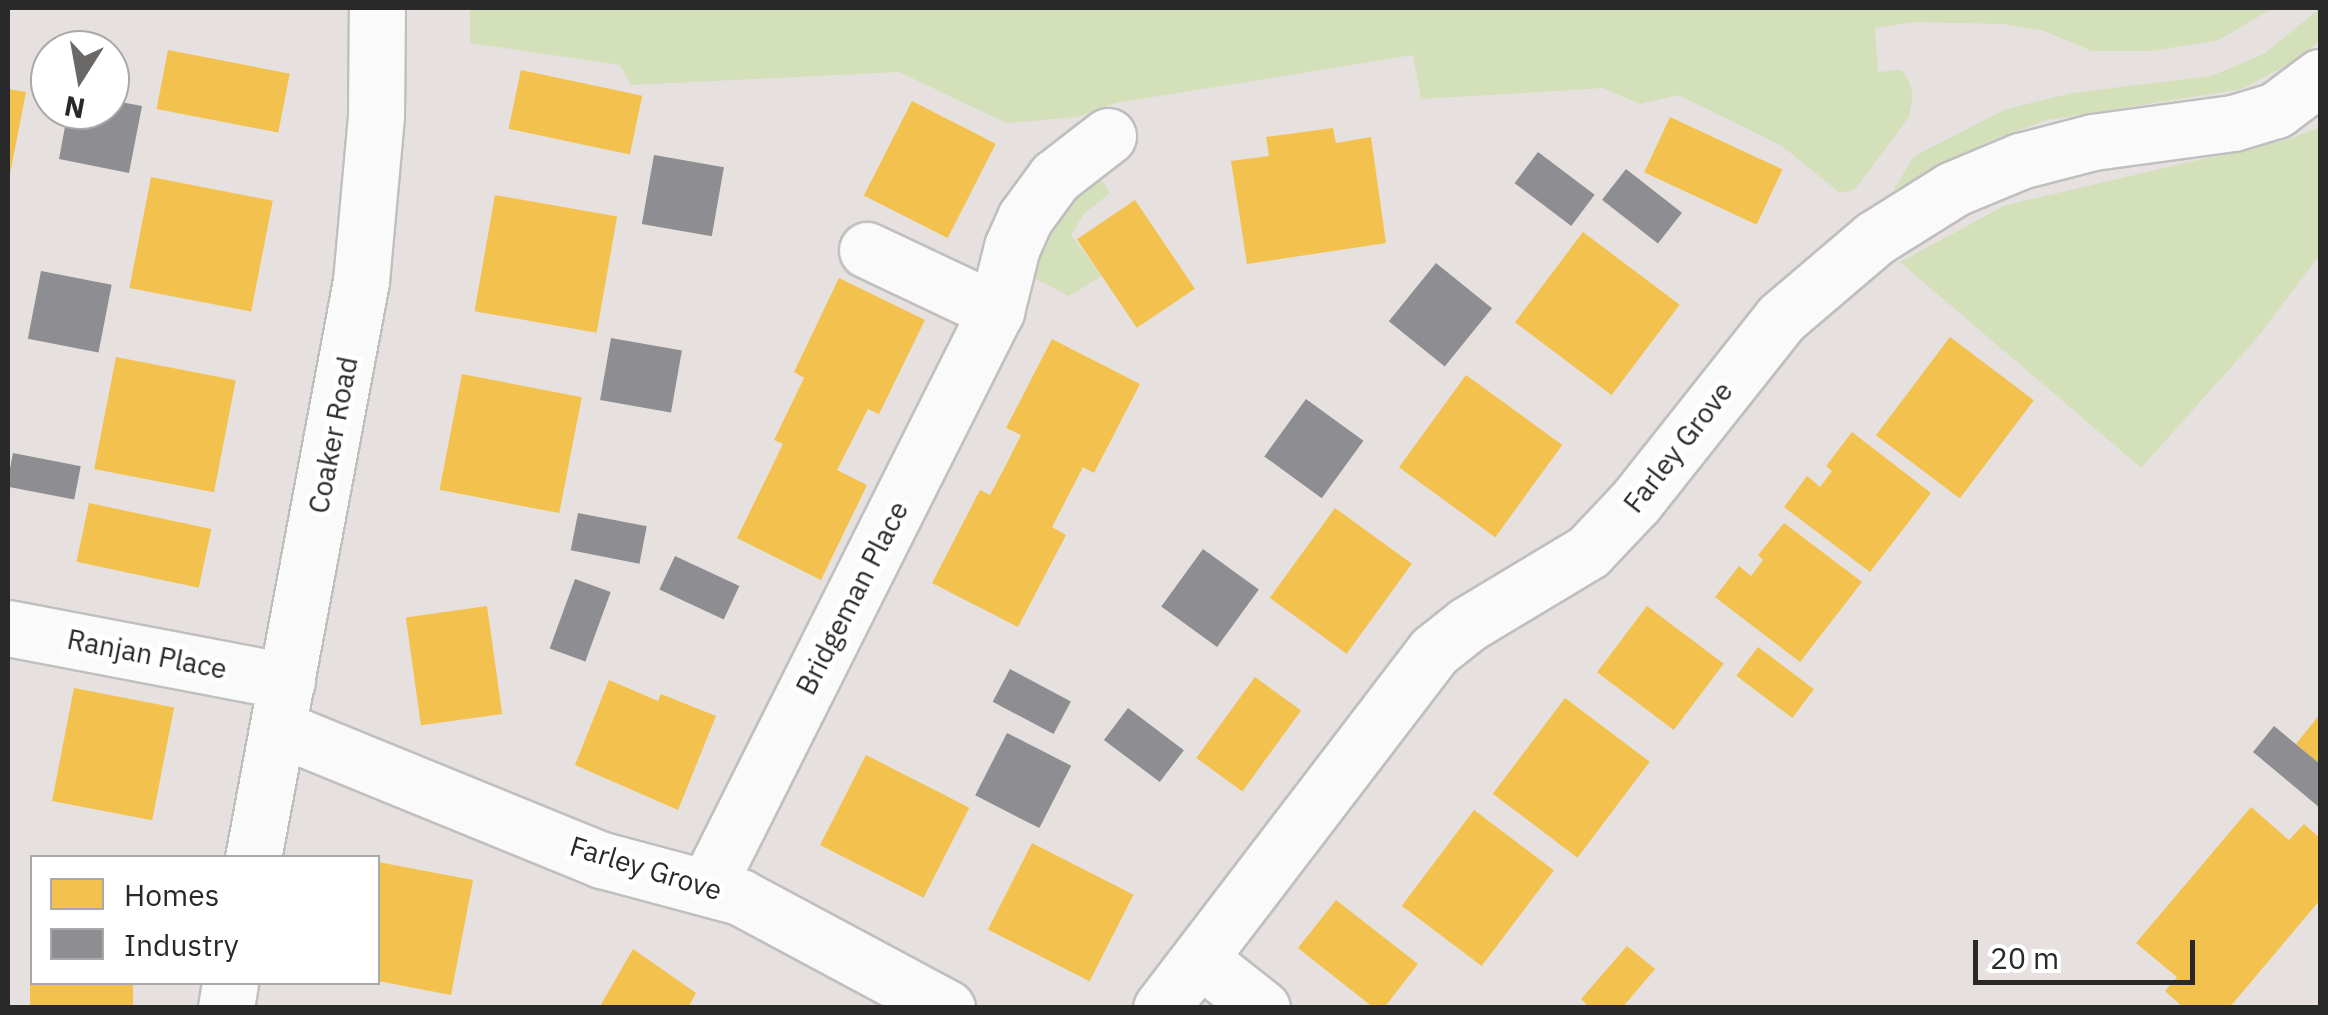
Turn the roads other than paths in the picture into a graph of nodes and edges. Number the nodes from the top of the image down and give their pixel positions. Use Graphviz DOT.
graph roads {
  1 [pos="377,8"];
  2 [pos="2320,77"];
  3 [pos="1108,136"];
  4 [pos="868,250"];
  5 [pos="996,311"];
  6 [pos="8,628"];
  7 [pos="282,705"];
  8 [pos="254,855"];
  9 [pos="708,886"];
  10 [pos="1200,960"];
  11 [pos="948,1008"];
  12 [pos="1161,1008"];
  13 [pos="1262,1008"];
  1 -- 7 [label="street, Coaker Road"];
  2 -- 10 [label="street, Farley Grove"];
  3 -- 5 [label="street, Bridgeman Place"];
  4 -- 5 [label="street"];
  5 -- 9 [label="street, Bridgeman Place"];
  6 -- 7 [label="street, Ranjan Place"];
  7 -- 8 [label="street, Coaker Road"];
  7 -- 9 [label="street, Farley Grove"];
  9 -- 11 [label="street, Farley Grove"];
  10 -- 12 [label="street, Farley Grove"];
  10 -- 13 [label="street"];
}
